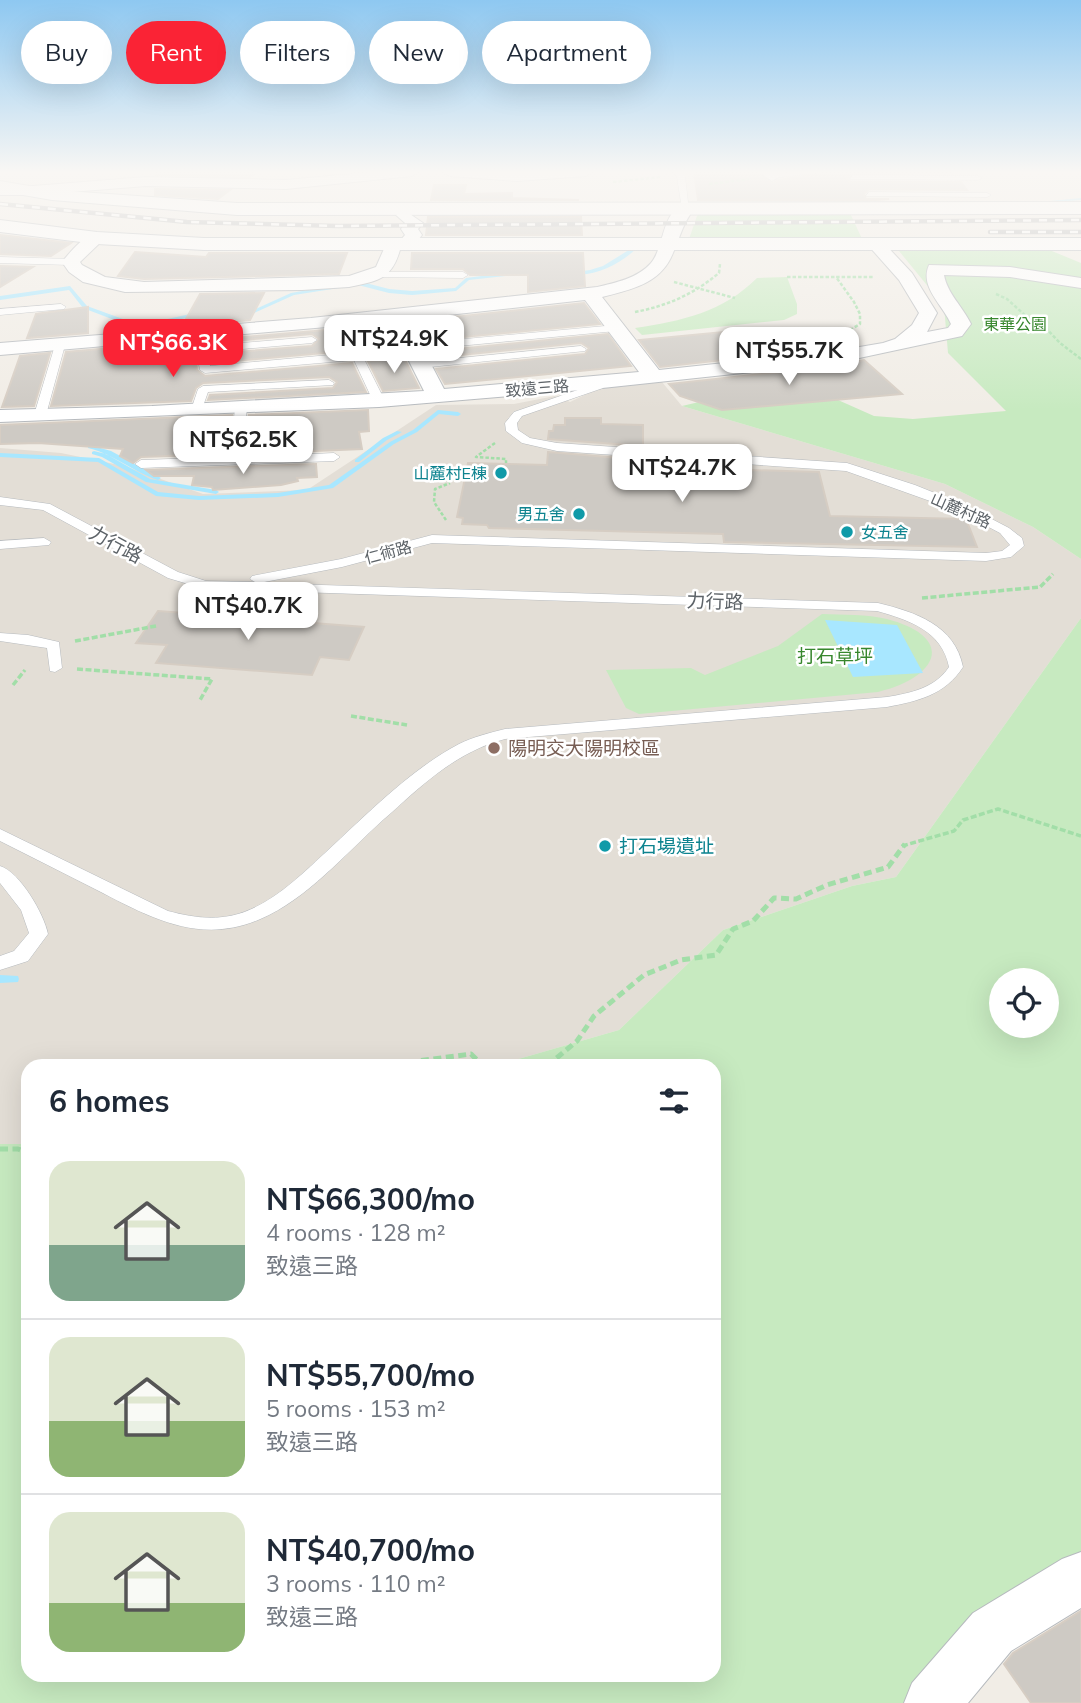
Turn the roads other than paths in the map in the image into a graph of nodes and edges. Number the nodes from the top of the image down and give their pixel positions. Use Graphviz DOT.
graph roads {
  1 [pos="80,251"];
  2 [pos="395,251"];
  3 [pos="668,251"];
  4 [pos="886,251"];
  5 [pos="0,260"];
  6 [pos="71,262"];
  7 [pos="377,275"];
  8 [pos="463,275"];
  9 [pos="1081,283"];
  10 [pos="589,293"];
  11 [pos="61,307"];
  12 [pos="0,312"];
  13 [pos="390,316"];
  14 [pos="341,321"];
  15 [pos="611,322"];
  16 [pos="312,340"];
  17 [pos="201,341"];
  18 [pos="902,343"];
  19 [pos="60,345"];
  20 [pos="0,349"];
  21 [pos="581,349"];
  22 [pos="415,354"];
  23 [pos="112,357"];
  24 [pos="357,357"];
  25 [pos="653,376"];
  26 [pos="329,383"];
  27 [pos="596,383"];
  28 [pos="437,396"];
  29 [pos="379,401"];
  30 [pos="241,408"];
  31 [pos="197,410"];
  32 [pos="40,415"];
  33 [pos="0,416"];
  34 [pos="334,457"];
  35 [pos="235,462"];
  36 [pos="141,464"];
  37 [pos="0,501"];
  38 [pos="44,542"];
  39 [pos="518,542"];
  40 [pos="0,545"];
  41 [pos="217,585"];
  42 [pos="0,637"];
  43 [pos="55,668"];
  44 [pos="0,834"];
  45 [pos="0,872"];
  46 [pos="0,963"];
  47 [pos="1081,1578"];
  48 [pos="932,1703"];
  1 -- 6 [label="street"];
  2 -- 7 [label="street"];
  3 -- 10 [label="street"];
  4 -- 18 [label="street"];
  5 -- 6 [label="lane"];
  6 -- 7 [label="street"];
  7 -- 8 [label="lane"];
  9 -- 18 [label="street, 致遠三路"];
  10 -- 13 [label="street"];
  10 -- 15 [label="street"];
  11 -- 12 [label="lane"];
  13 -- 14 [label="street"];
  13 -- 22 [label="street"];
  14 -- 17 [label="street"];
  14 -- 24 [label="lane"];
  15 -- 22 [label="lane"];
  15 -- 25 [label="street"];
  16 -- 17 [label="lane"];
  17 -- 19 [label="street"];
  17 -- 23 [label="lane"];
  17 -- 24 [label="lane"];
  18 -- 25 [label="street, 致遠三路"];
  19 -- 20 [label="street"];
  19 -- 32 [label="lane"];
  21 -- 22 [label="lane"];
  22 -- 24 [label="lane"];
  22 -- 28 [label="street"];
  24 -- 29 [label="lane"];
  25 -- 27 [label="street, 致遠三路"];
  26 -- 31 [label="lane"];
  27 -- 28 [label="street, 致遠三路"];
  27 -- 39 [label="lane, 山麓村路"];
  28 -- 29 [label="street, 致遠三路"];
  29 -- 30 [label="street, 致遠三路"];
  30 -- 31 [label="street, 致遠三路"];
  30 -- 35 [label="lane"];
  31 -- 32 [label="street, 致遠三路"];
  32 -- 33 [label="street, 致遠三路"];
  34 -- 35 [label="lane"];
  35 -- 36 [label="lane"];
  37 -- 41 [label="lane, 力行路"];
  38 -- 40 [label="lane"];
  39 -- 41 [label="lane, 仁術路"];
  41 -- 44 [label="lane, 力行路"];
  42 -- 43 [label="lane"];
  45 -- 46 [label="lane"];
  47 -- 48 [label="street"];
}
